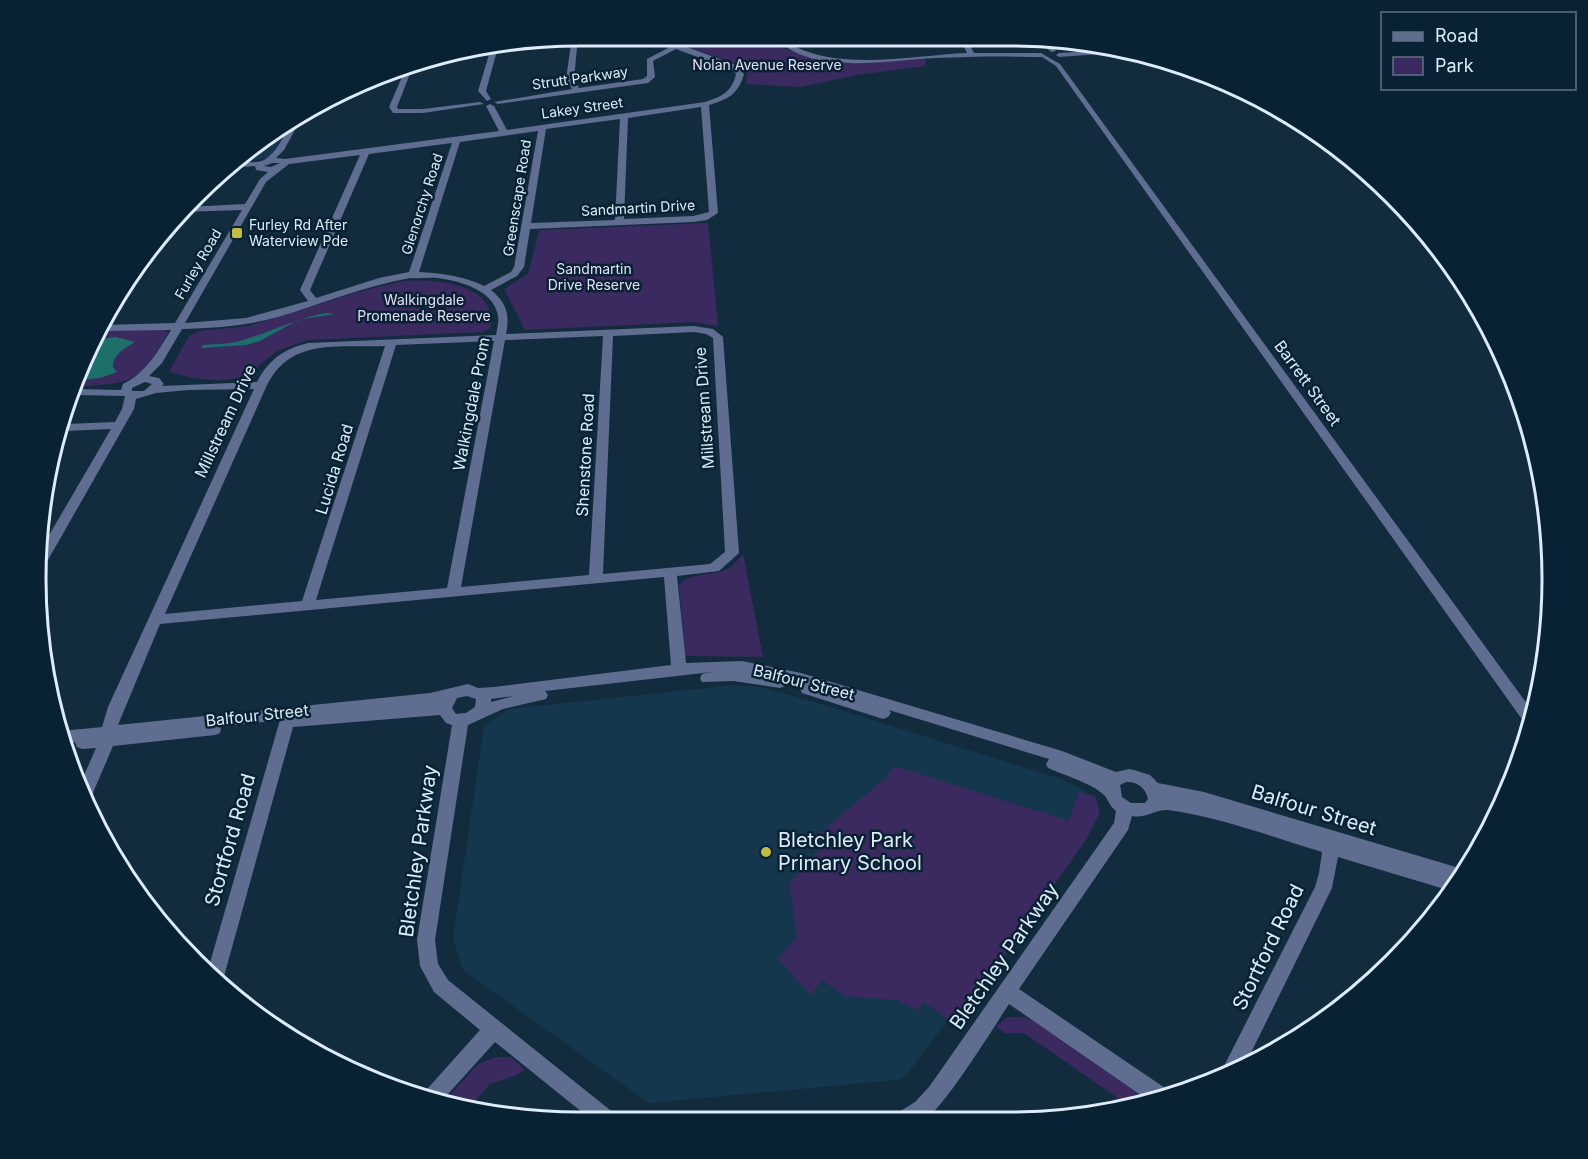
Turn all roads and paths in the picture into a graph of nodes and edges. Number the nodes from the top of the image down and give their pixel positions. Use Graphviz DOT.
graph roads {
  1 [pos="574,46"];
  2 [pos="784,46"];
  3 [pos="967,46"];
  4 [pos="676,47"];
  5 [pos="1042,50"];
  6 [pos="1083,52"];
  7 [pos="493,54"];
  8 [pos="972,55"];
  9 [pos="1056,56"];
  10 [pos="404,77"];
  11 [pos="576,90"];
  12 [pos="492,102"];
  13 [pos="705,104"];
  14 [pos="624,116"];
  15 [pos="542,128"];
  16 [pos="291,131"];
  17 [pos="504,133"];
  18 [pos="457,140"];
  19 [pos="280,150"];
  20 [pos="365,153"];
  21 [pos="281,164"];
  22 [pos="243,167"];
  23 [pos="263,168"];
  24 [pos="248,207"];
  25 [pos="197,209"];
  26 [pos="619,222"];
  27 [pos="526,226"];
  28 [pos="413,276"];
  29 [pos="485,289"];
  30 [pos="313,301"];
  31 [pos="181,324"];
  32 [pos="110,328"];
  33 [pos="608,333"];
  34 [pos="501,338"];
  35 [pos="391,342"];
  36 [pos="158,361"];
  37 [pos="261,385"];
  38 [pos="152,386"];
  39 [pos="132,388"];
  40 [pos="81,392"];
  41 [pos="128,409"];
  42 [pos="118,425"];
  43 [pos="69,428"];
  44 [pos="48,548"];
  45 [pos="670,573"];
  46 [pos="596,579"];
  47 [pos="453,592"];
  48 [pos="308,605"];
  49 [pos="155,620"];
  50 [pos="679,670"];
  51 [pos="479,693"];
  52 [pos="447,702"];
  53 [pos="481,711"];
  54 [pos="1524,712"];
  55 [pos="289,716"];
  56 [pos="462,720"];
  57 [pos="71,736"];
  58 [pos="107,736"];
  59 [pos="73,744"];
  60 [pos="88,785"];
  61 [pos="1114,785"];
  62 [pos="1154,789"];
  63 [pos="1150,808"];
  64 [pos="1125,809"];
  65 [pos="1332,842"];
  66 [pos="1453,874"];
  67 [pos="1447,882"];
  68 [pos="217,969"];
  69 [pos="1006,991"];
  70 [pos="494,1029"];
  71 [pos="1237,1061"];
  72 [pos="436,1092"];
  73 [pos="1154,1092"];
  74 [pos="597,1112"];
  75 [pos="917,1112"];
  1 -- 11 [label="street"];
  2 -- 8 [label="street"];
  3 -- 8 [label="street"];
  4 -- 11 [label="street, Strutt Parkway"];
  4 -- 13 [label="street, Lakey Street"];
  5 -- 8 [label="street"];
  5 -- 9 [label="street, Barrett Street"];
  5 -- 9 [label="street"];
  6 -- 9 [label="street"];
  7 -- 12 [label="street"];
  9 -- 54 [label="street, Barrett Street"];
  10 -- 12 [label="street"];
  11 -- 12 [label="street, Strutt Parkway"];
  12 -- 17 [label="street"];
  13 -- 14 [label="street, Lakey Street"];
  13 -- 26 [label="street, Sandmartin Drive"];
  14 -- 15 [label="street, Lakey Street"];
  14 -- 26 [label="street"];
  15 -- 17 [label="street, Lakey Street"];
  15 -- 27 [label="street, Greenscape Road"];
  16 -- 19 [label="street, Furley Road"];
  17 -- 18 [label="street, Lakey Street"];
  18 -- 20 [label="street, Lakey Street"];
  18 -- 28 [label="street, Glenorchy Road"];
  19 -- 21 [label="street"];
  19 -- 23 [label="street, Furley Road"];
  20 -- 21 [label="street, Lakey Street"];
  20 -- 30 [label="street"];
  21 -- 23 [label="street, Furley Road"];
  21 -- 23 [label="street, Lakey Street"];
  22 -- 23 [label="street, Lakey Street"];
  23 -- 24 [label="street, Furley Road"];
  24 -- 25 [label="street"];
  24 -- 31 [label="street, Furley Road"];
  26 -- 27 [label="street, Sandmartin Drive"];
  27 -- 29 [label="street, Greenscape Road"];
  28 -- 29 [label="street"];
  28 -- 30 [label="street"];
  29 -- 34 [label="street, Walkingdale Prom"];
  30 -- 31 [label="street"];
  31 -- 32 [label="street"];
  31 -- 36 [label="street, Furley Road"];
  33 -- 34 [label="street, Millstream Drive"];
  33 -- 45 [label="street, Millstream Drive"];
  33 -- 46 [label="street, Shenstone Road"];
  34 -- 35 [label="street, Millstream Drive"];
  34 -- 47 [label="street, Walkingdale Prom"];
  35 -- 37 [label="street, Millstream Drive"];
  35 -- 48 [label="street, Lucida Road"];
  36 -- 38 [label="street, Furley Road"];
  36 -- 39 [label="street, Furley Road"];
  37 -- 38 [label="street"];
  37 -- 49 [label="street, Millstream Drive"];
  38 -- 39 [label="street"];
  38 -- 39 [label="street"];
  38 -- 41 [label="street"];
  39 -- 40 [label="street"];
  39 -- 41 [label="street"];
  41 -- 42 [label="street"];
  42 -- 43 [label="street"];
  42 -- 44 [label="street"];
  45 -- 46 [label="street, Millstream Drive"];
  45 -- 50 [label="street"];
  46 -- 47 [label="street, Millstream Drive"];
  47 -- 48 [label="street, Millstream Drive"];
  48 -- 49 [label="street, Millstream Drive"];
  49 -- 58 [label="street, Millstream Drive"];
  50 -- 51 [label="street, Balfour Street"];
  50 -- 61 [label="street, Balfour Street"];
  51 -- 52 [label="street, Balfour Street"];
  51 -- 53 [label="street"];
  52 -- 55 [label="street, Balfour Street"];
  52 -- 56 [label="street"];
  53 -- 56 [label="street, Balfour Street"];
  53 -- 61 [label="street, Balfour Street"];
  55 -- 58 [label="street, Balfour Street"];
  55 -- 68 [label="street, Stortford Road"];
  56 -- 70 [label="street, Bletchley Parkway"];
  57 -- 58 [label="street, Balfour Street"];
  58 -- 59 [label="street, Balfour Street"];
  58 -- 60 [label="street, Millstream Drive"];
  61 -- 62 [label="street, Balfour Street"];
  61 -- 64 [label="street, Balfour Street"];
  62 -- 63 [label="street"];
  62 -- 65 [label="street, Balfour Street"];
  63 -- 64 [label="street, Balfour Street"];
  63 -- 65 [label="street, Balfour Street"];
  64 -- 69 [label="street, Bletchley Parkway"];
  65 -- 66 [label="street, Balfour Street"];
  65 -- 67 [label="street, Balfour Street"];
  65 -- 71 [label="street, Stortford Road"];
  69 -- 73 [label="street"];
  69 -- 75 [label="street, Bletchley Parkway"];
  70 -- 72 [label="street"];
  70 -- 74 [label="street, Bletchley Parkway"];
}
